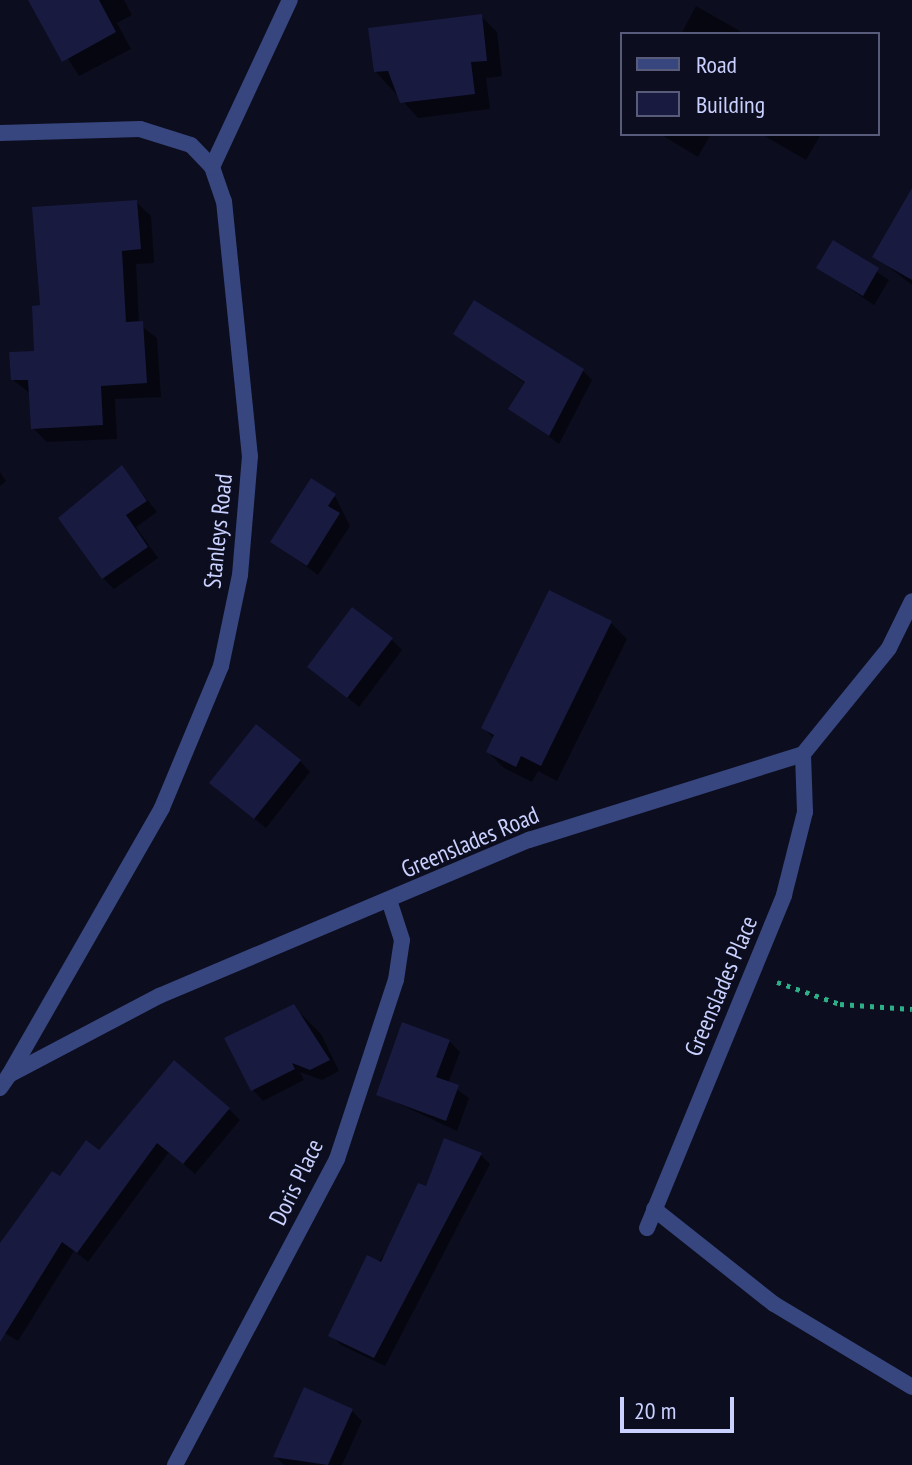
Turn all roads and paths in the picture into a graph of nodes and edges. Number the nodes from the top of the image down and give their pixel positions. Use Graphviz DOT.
graph roads {
  1 [pos="290,0"];
  2 [pos="0,133"];
  3 [pos="212,167"];
  4 [pos="912,601"];
  5 [pos="803,754"];
  6 [pos="390,903"];
  7 [pos="753,971"];
  8 [pos="912,1009"];
  9 [pos="5,1082"];
  10 [pos="654,1209"];
  11 [pos="647,1228"];
  12 [pos="912,1387"];
  13 [pos="175,1465"];
  1 -- 3 [label="street"];
  2 -- 3 [label="street"];
  3 -- 9 [label="street, Stanleys Road"];
  4 -- 5 [label="street"];
  5 -- 6 [label="street, Greenslades Road"];
  5 -- 7 [label="street, Greenslades Place"];
  6 -- 9 [label="street, Greenslades Road"];
  6 -- 13 [label="street, Doris Place"];
  7 -- 8 [label="path"];
  7 -- 10 [label="street, Greenslades Place"];
  10 -- 11 [label="street, Greenslades Place"];
  10 -- 12 [label="street"];
}
